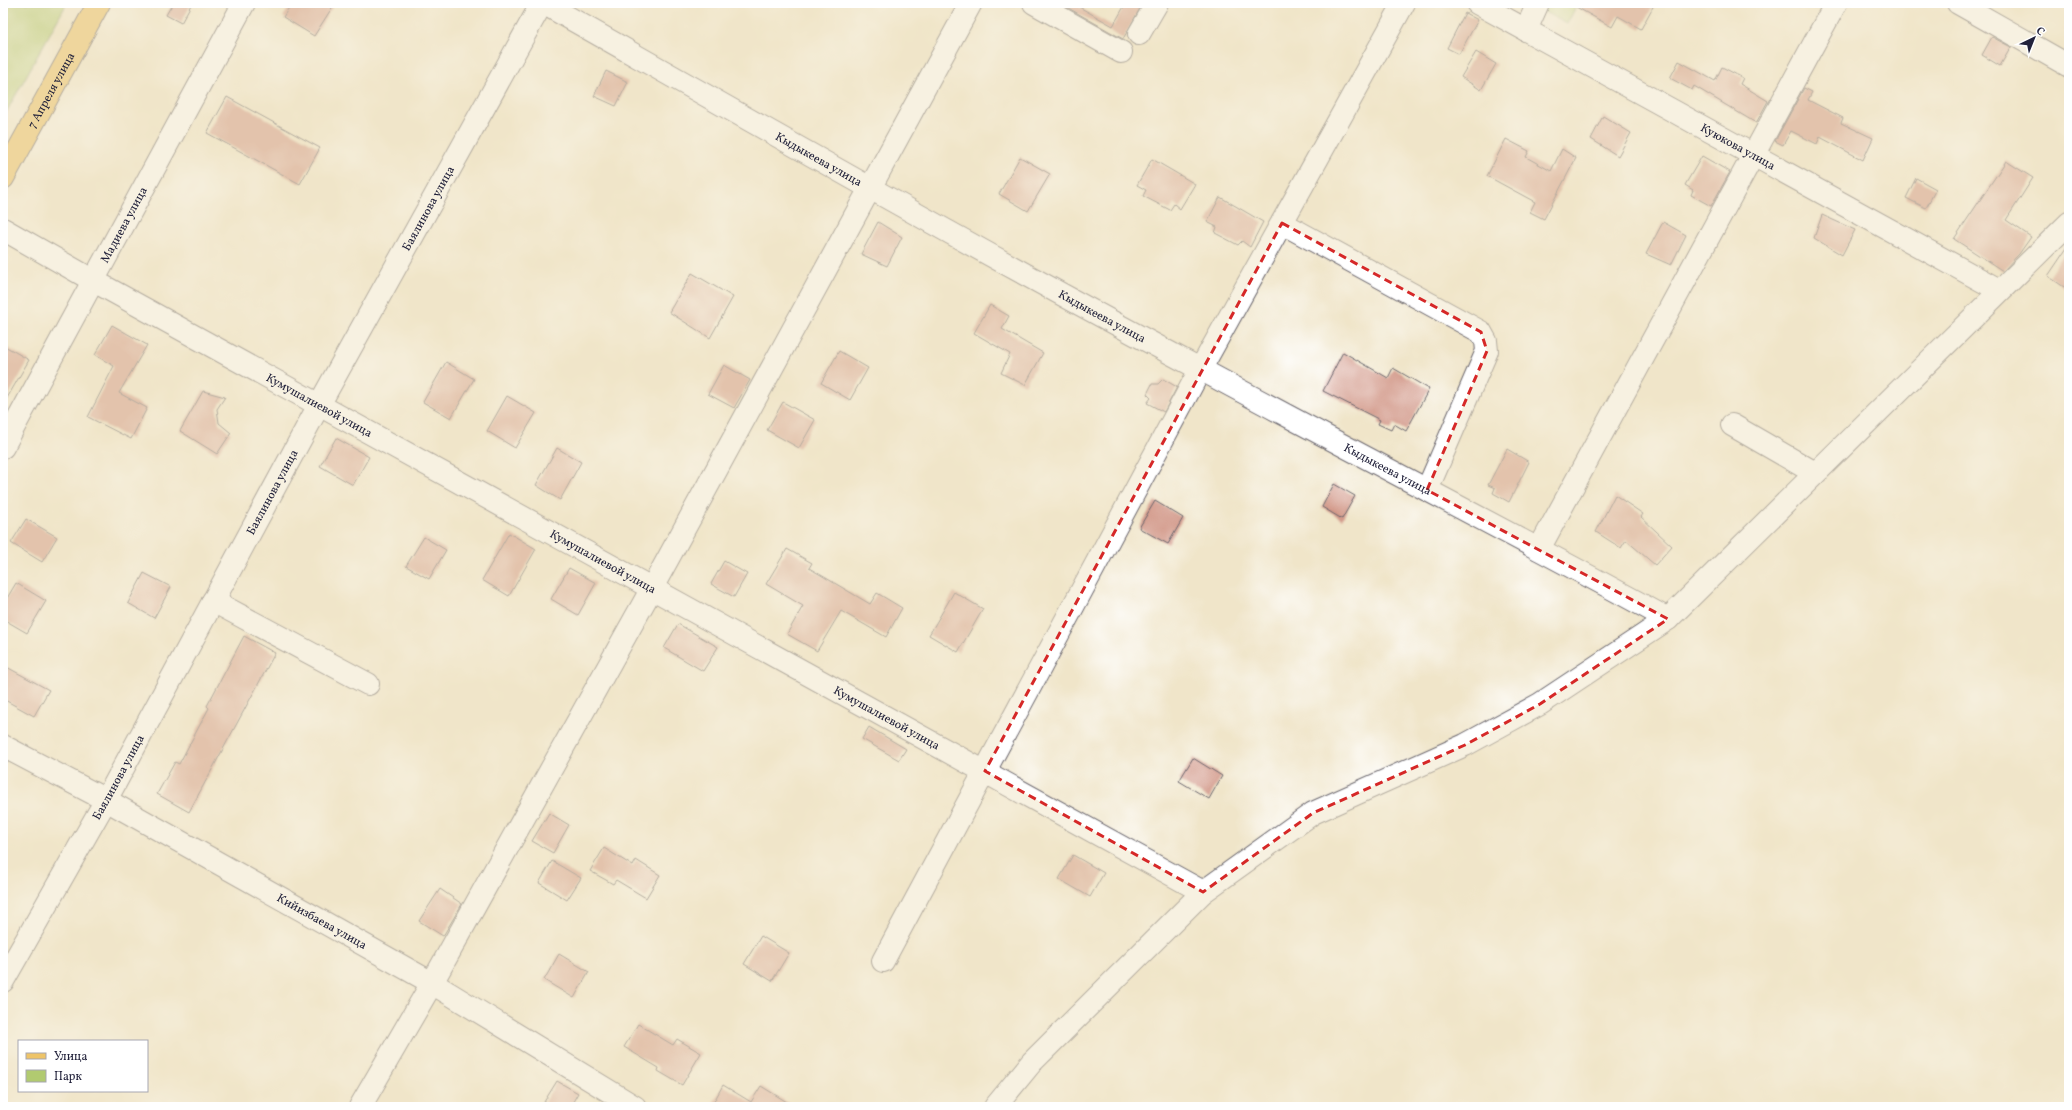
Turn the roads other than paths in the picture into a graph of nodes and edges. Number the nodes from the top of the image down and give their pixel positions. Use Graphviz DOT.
graph roads {
  1 [pos="99,3"];
  2 [pos="244,3"];
  3 [pos="543,3"];
  4 [pos="971,3"];
  5 [pos="1034,3"];
  6 [pos="1157,3"];
  7 [pos="1404,3"];
  8 [pos="1477,3"];
  9 [pos="1538,3"];
  10 [pos="1836,3"];
  11 [pos="1958,3"];
  12 [pos="1526,30"];
  13 [pos="1139,34"];
  14 [pos="1121,52"];
  15 [pos="2069,66"];
  16 [pos="1753,156"];
  17 [pos="3,178"];
  18 [pos="871,188"];
  19 [pos="1282,223"];
  20 [pos="2069,223"];
  21 [pos="3,229"];
  22 [pos="94,281"];
  23 [pos="1999,290"];
  24 [pos="1200,370"];
  25 [pos="320,405"];
  26 [pos="1732,425"];
  27 [pos="3,446"];
  28 [pos="1815,473"];
  29 [pos="1427,490"];
  30 [pos="1540,549"];
  31 [pos="652,588"];
  32 [pos="213,602"];
  33 [pos="1668,619"];
  34 [pos="368,684"];
  35 [pos="5,752"];
  36 [pos="984,771"];
  37 [pos="106,800"];
  38 [pos="1203,892"];
  39 [pos="883,961"];
  40 [pos="3,981"];
  41 [pos="432,983"];
  42 [pos="360,1107"];
  43 [pos="635,1107"];
  44 [pos="995,1107"];
  1 -- 17 [label="main road, 7 Апреля улица"];
  2 -- 22 [label="street, Мадиева улица"];
  3 -- 18 [label="street, Кыдыкеева улица"];
  3 -- 25 [label="street, Баялинова улица"];
  4 -- 18 [label="street"];
  5 -- 14 [label="street"];
  6 -- 13 [label="street"];
  7 -- 19 [label="street"];
  8 -- 12 [label="street, Куюкова улица"];
  9 -- 12 [label="street"];
  10 -- 16 [label="street"];
  11 -- 15 [label="street"];
  12 -- 16 [label="street, Куюкова улица"];
  16 -- 23 [label="street, Куюкова улица"];
  16 -- 30 [label="street"];
  18 -- 24 [label="street, Кыдыкеева улица"];
  18 -- 31 [label="street"];
  19 -- 24 [label="street"];
  19 -- 29 [label="street"];
  20 -- 23 [label="street"];
  21 -- 22 [label="street, Кумушалиевой улица"];
  22 -- 25 [label="street, Кумушалиевой улица"];
  22 -- 27 [label="street, Мадиева улица"];
  23 -- 28 [label="street"];
  24 -- 29 [label="street, Кыдыкеева улица"];
  24 -- 36 [label="street"];
  25 -- 31 [label="street, Кумушалиевой улица"];
  25 -- 32 [label="street, Баялинова улица"];
  26 -- 28 [label="street"];
  28 -- 33 [label="street"];
  29 -- 30 [label="street, Кыдыкеева улица"];
  30 -- 33 [label="street, Кыдыкеева улица"];
  31 -- 36 [label="street, Кумушалиевой улица"];
  31 -- 41 [label="street"];
  32 -- 34 [label="street"];
  32 -- 37 [label="street, Баялинова улица"];
  33 -- 38 [label="street"];
  35 -- 37 [label="street, Кийизбаева улица"];
  36 -- 38 [label="street, Кумушалиевой улица"];
  36 -- 39 [label="street"];
  37 -- 40 [label="street, Баялинова улица"];
  37 -- 41 [label="street, Кийизбаева улица"];
  38 -- 44 [label="street"];
  41 -- 42 [label="street"];
  41 -- 43 [label="street, Кийизбаева улица"];
}
